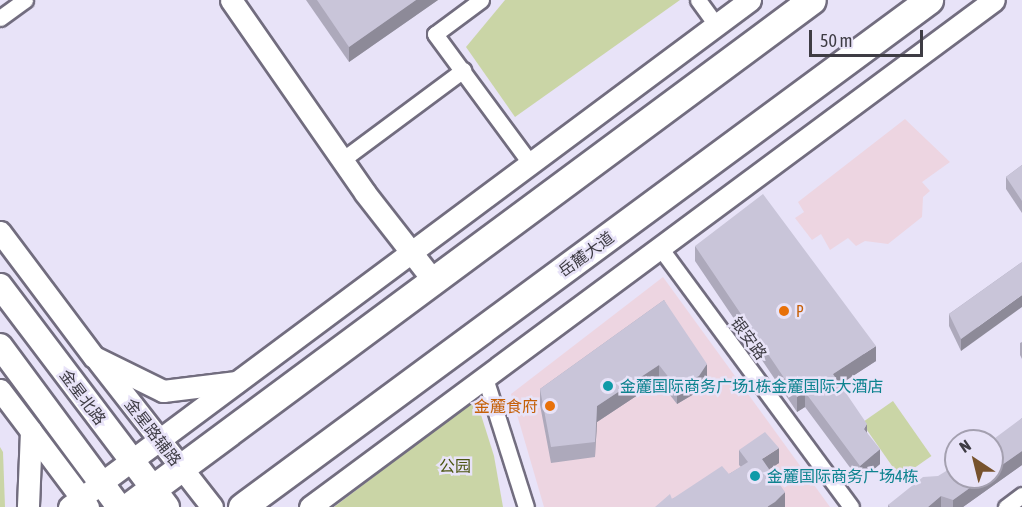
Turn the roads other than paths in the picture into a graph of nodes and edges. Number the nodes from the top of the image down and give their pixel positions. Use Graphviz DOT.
graph roads {
  1 [pos="25,0"];
  2 [pos="231,0"];
  3 [pos="481,0"];
  4 [pos="698,0"];
  5 [pos="750,0"];
  6 [pos="812,0"];
  7 [pos="929,0"];
  8 [pos="994,0"];
  9 [pos="0,18"];
  10 [pos="716,25"];
  11 [pos="463,70"];
  12 [pos="342,160"];
  13 [pos="530,163"];
  14 [pos="0,231"];
  15 [pos="661,249"];
  16 [pos="410,251"];
  17 [pos="434,280"];
  18 [pos="0,286"];
  19 [pos="0,346"];
  20 [pos="94,357"];
  21 [pos="485,378"];
  22 [pos="236,382"];
  23 [pos="0,390"];
  24 [pos="31,431"];
  25 [pos="160,439"];
  26 [pos="131,461"];
  27 [pos="182,468"];
  28 [pos="102,484"];
  29 [pos="1022,495"];
  30 [pos="160,498"];
  31 [pos="80,504"];
  32 [pos="28,507"];
  33 [pos="119,507"];
  34 [pos="128,507"];
  35 [pos="212,507"];
  36 [pos="242,507"];
  37 [pos="309,507"];
  38 [pos="526,507"];
  39 [pos="851,507"];
  40 [pos="1006,507"];
  1 -- 9 [label="street"];
  2 -- 12 [label="street"];
  3 -- 11 [label="street"];
  4 -- 10 [label="street"];
  5 -- 10 [label="street"];
  6 -- 17 [label="highway"];
  7 -- 36 [label="highway, 岳麓大道"];
  8 -- 15 [label="street"];
  10 -- 13 [label="street"];
  11 -- 12 [label="street"];
  11 -- 13 [label="street"];
  12 -- 16 [label="street"];
  13 -- 16 [label="street"];
  14 -- 20 [label="street, 金星路辅路"];
  15 -- 21 [label="street"];
  15 -- 39 [label="street, 银安路"];
  16 -- 17 [label="street"];
  16 -- 22 [label="street"];
  17 -- 27 [label="highway"];
  18 -- 26 [label="main road, 金星北路"];
  19 -- 28 [label="main road"];
  20 -- 22 [label="street"];
  20 -- 25 [label="street, 金星路辅路"];
  21 -- 37 [label="street"];
  21 -- 38 [label="street"];
  22 -- 25 [label="street"];
  23 -- 24 [label="street"];
  24 -- 31 [label="street"];
  24 -- 32 [label="street"];
  25 -- 26 [label="street"];
  25 -- 27 [label="street, 金星路辅路"];
  26 -- 28 [label="street"];
  26 -- 30 [label="main road, 金星北路"];
  27 -- 30 [label="highway"];
  27 -- 35 [label="street, 金星路辅路"];
  28 -- 31 [label="street"];
  28 -- 33 [label="main road"];
  29 -- 40 [label="street"];
  30 -- 34 [label="highway"];
}
